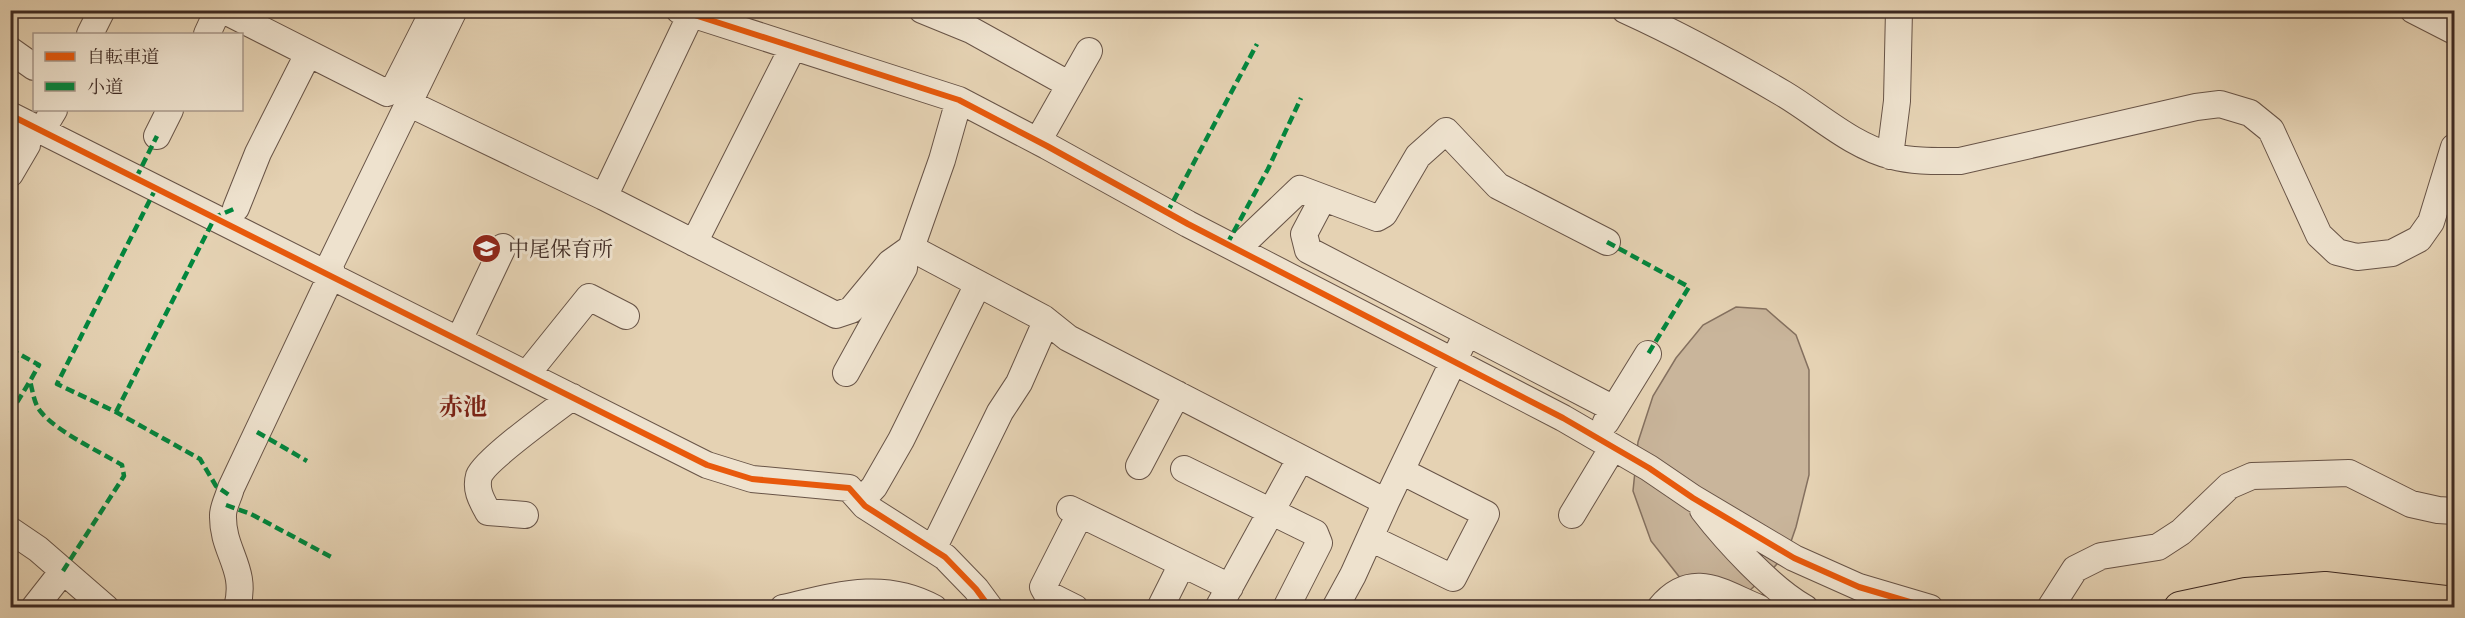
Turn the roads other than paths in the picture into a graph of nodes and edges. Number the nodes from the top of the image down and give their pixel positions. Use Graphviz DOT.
graph roads {
  1 [pos="102,10"];
  2 [pos="221,10"];
  3 [pos="434,10"];
  4 [pos="454,10"];
  5 [pos="922,10"];
  6 [pos="1626,10"];
  7 [pos="1899,10"];
  8 [pos="2413,10"];
  9 [pos="688,11"];
  10 [pos="2454,31"];
  11 [pos="90,33"];
  12 [pos="208,33"];
  13 [pos="793,47"];
  14 [pos="10,50"];
  15 [pos="1089,51"];
  16 [pos="308,54"];
  17 [pos="33,66"];
  18 [pos="1070,85"];
  19 [pos="959,100"];
  20 [pos="410,104"];
  21 [pos="170,111"];
  22 [pos="28,126"];
  23 [pos="157,136"];
  24 [pos="1038,141"];
  25 [pos="2454,147"];
  26 [pos="1890,156"];
  27 [pos="10,174"];
  28 [pos="604,197"];
  29 [pos="1323,198"];
  30 [pos="236,208"];
  31 [pos="1607,242"];
  32 [pos="694,243"];
  33 [pos="503,246"];
  34 [pos="1237,249"];
  35 [pos="908,250"];
  36 [pos="331,276"];
  37 [pos="978,284"];
  38 [pos="626,316"];
  39 [pos="1048,322"];
  40 [pos="1467,333"];
  41 [pos="459,340"];
  42 [pos="1648,354"];
  43 [pos="1453,361"];
  44 [pos="846,373"];
  45 [pos="527,374"];
  46 [pos="1177,394"];
  47 [pos="572,397"];
  48 [pos="1614,409"];
  49 [pos="1605,442"];
  50 [pos="1300,459"];
  51 [pos="1139,466"];
  52 [pos="1184,469"];
  53 [pos="1401,471"];
  54 [pos="1694,498"];
  55 [pos="861,501"];
  56 [pos="1386,502"];
  57 [pos="2454,511"];
  58 [pos="1270,513"];
  59 [pos="525,515"];
  60 [pos="1572,515"];
  61 [pos="10,530"];
  62 [pos="1370,538"];
  63 [pos="933,549"];
  64 [pos="1182,564"];
  65 [pos="63,571"];
  66 [pos="2245,601"];
  67 [pos="1222,602"];
  68 [pos="2454,603"];
  69 [pos="1796,606"];
  70 [pos="34,608"];
  71 [pos="106,608"];
  72 [pos="237,608"];
  73 [pos="783,608"];
  74 [pos="934,608"];
  75 [pos="990,608"];
  76 [pos="1075,608"];
  77 [pos="1160,608"];
  78 [pos="1286,608"];
  79 [pos="1335,608"];
  80 [pos="1660,608"];
  81 [pos="1759,608"];
  82 [pos="1930,608"];
  83 [pos="2050,608"];
  84 [pos="2180,608"];
  1 -- 11 [label="street"];
  2 -- 12 [label="street"];
  2 -- 16 [label="street"];
  3 -- 16 [label="street"];
  4 -- 20 [label="street"];
  5 -- 18 [label="street"];
  6 -- 26 [label="street"];
  7 -- 26 [label="street"];
  8 -- 10 [label="street"];
  9 -- 13 [label="street"];
  9 -- 28 [label="street"];
  13 -- 19 [label="street"];
  13 -- 32 [label="street"];
  14 -- 17 [label="street"];
  15 -- 18 [label="street"];
  16 -- 30 [label="street"];
  18 -- 24 [label="street"];
  19 -- 24 [label="street"];
  19 -- 35 [label="street"];
  20 -- 28 [label="street"];
  20 -- 36 [label="street"];
  21 -- 23 [label="street"];
  22 -- 27 [label="street"];
  22 -- 36 [label="street"];
  24 -- 34 [label="street"];
  25 -- 26 [label="street"];
  28 -- 32 [label="street"];
  29 -- 31 [label="street"];
  29 -- 34 [label="street"];
  29 -- 40 [label="street"];
  32 -- 35 [label="street"];
  33 -- 41 [label="street"];
  34 -- 43 [label="street"];
  35 -- 37 [label="street"];
  35 -- 44 [label="street"];
  36 -- 41 [label="street"];
  36 -- 72 [label="street"];
  37 -- 39 [label="street"];
  37 -- 55 [label="street"];
  38 -- 45 [label="street"];
  39 -- 46 [label="street"];
  39 -- 63 [label="street"];
  40 -- 43 [label="street"];
  40 -- 48 [label="street"];
  41 -- 45 [label="street"];
  42 -- 48 [label="street"];
  43 -- 49 [label="street"];
  43 -- 53 [label="street"];
  45 -- 47 [label="street"];
  46 -- 50 [label="street"];
  46 -- 51 [label="street"];
  47 -- 55 [label="street"];
  47 -- 59 [label="street"];
  48 -- 49 [label="street"];
  49 -- 54 [label="street"];
  49 -- 60 [label="street"];
  50 -- 56 [label="street"];
  50 -- 58 [label="street"];
  52 -- 58 [label="street"];
  53 -- 56 [label="street"];
  53 -- 62 [label="street"];
  54 -- 69 [label="street"];
  54 -- 82 [label="street"];
  55 -- 63 [label="street"];
  56 -- 62 [label="street"];
  57 -- 83 [label="street"];
  58 -- 67 [label="street"];
  58 -- 78 [label="street"];
  61 -- 65 [label="street"];
  62 -- 79 [label="street"];
  63 -- 75 [label="street"];
  64 -- 67 [label="street"];
  64 -- 76 [label="street"];
  64 -- 77 [label="street"];
  65 -- 70 [label="street"];
  65 -- 71 [label="street"];
  66 -- 68 [label="main road"];
  66 -- 84 [label="main road"];
  73 -- 74 [label="street"];
  80 -- 81 [label="street"];
}
